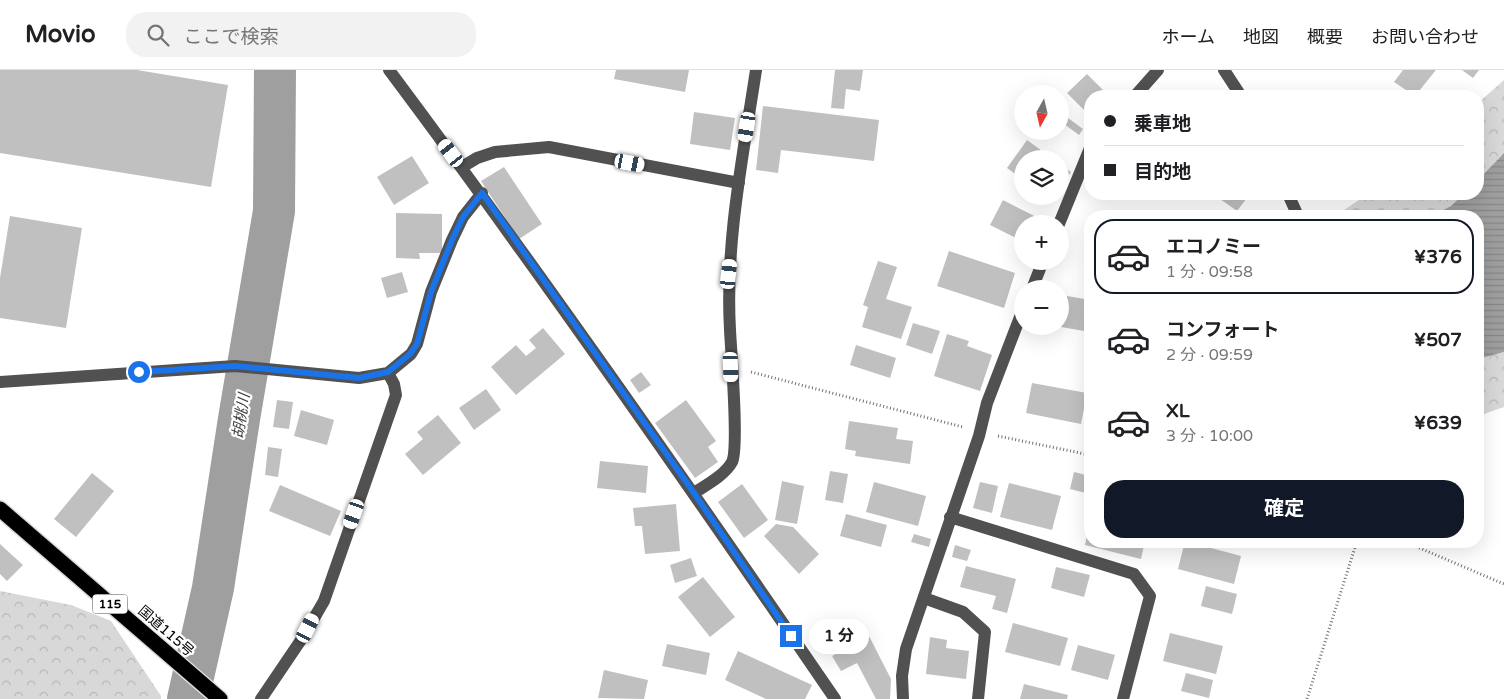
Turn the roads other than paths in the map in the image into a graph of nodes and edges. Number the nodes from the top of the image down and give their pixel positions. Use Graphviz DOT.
graph roads {
  1 [pos="389,70"];
  2 [pos="756,70"];
  3 [pos="1158,70"];
  4 [pos="1224,70"];
  5 [pos="1140,90"];
  6 [pos="1237,90"];
  7 [pos="1084,163"];
  8 [pos="462,167"];
  9 [pos="739,183"];
  10 [pos="482,193"];
  11 [pos="1063,215"];
  12 [pos="1014,333"];
  13 [pos="388,372"];
  14 [pos="0,382"];
  15 [pos="694,493"];
  16 [pos="0,509"];
  17 [pos="950,517"];
  18 [pos="924,598"];
  19 [pos="220,699"];
  20 [pos="261,699"];
  21 [pos="835,699"];
  22 [pos="903,699"];
  23 [pos="978,699"];
  24 [pos="1123,699"];
  1 -- 8 [label="street"];
  2 -- 9 [label="street"];
  3 -- 5 [label="street"];
  4 -- 6 [label="street"];
  7 -- 11 [label="street"];
  8 -- 9 [label="street"];
  8 -- 10 [label="street"];
  9 -- 15 [label="street"];
  10 -- 13 [label="street"];
  10 -- 15 [label="street"];
  12 -- 17 [label="street"];
  13 -- 14 [label="street"];
  13 -- 20 [label="street"];
  15 -- 21 [label="street"];
  16 -- 19 [label="highway, 国道115号 / 115"];
  17 -- 18 [label="street"];
  17 -- 24 [label="street"];
  18 -- 22 [label="street"];
  18 -- 23 [label="street"];
}
